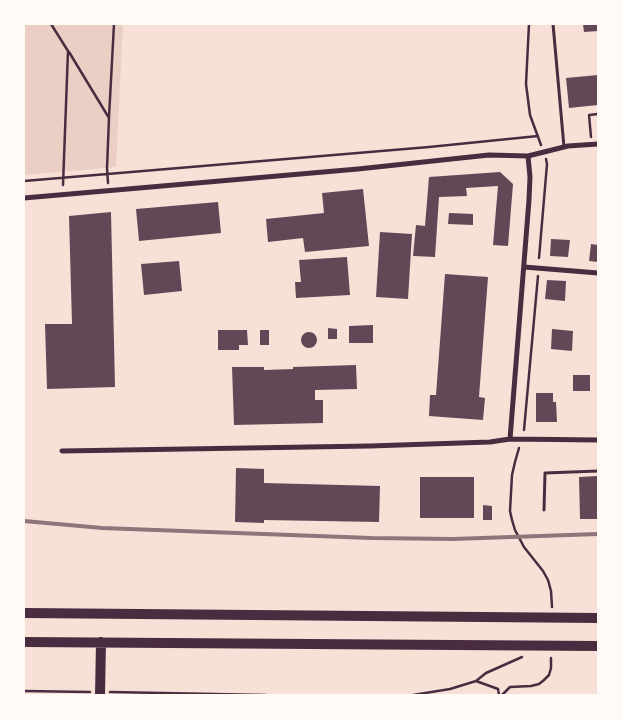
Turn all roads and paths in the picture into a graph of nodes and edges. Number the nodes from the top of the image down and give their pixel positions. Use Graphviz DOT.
graph roads {
  1 [pos="51,24"];
  2 [pos="114,24"];
  3 [pos="528,24"];
  4 [pos="553,24"];
  5 [pos="68,51"];
  6 [pos="598,114"];
  7 [pos="109,118"];
  8 [pos="538,136"];
  9 [pos="591,144"];
  10 [pos="598,144"];
  11 [pos="564,147"];
  12 [pos="544,153"];
  13 [pos="528,156"];
  14 [pos="107,174"];
  15 [pos="63,177"];
  16 [pos="24,181"];
  17 [pos="108,190"];
  18 [pos="63,194"];
  19 [pos="24,198"];
  20 [pos="524,267"];
  21 [pos="538,268"];
  22 [pos="598,272"];
  23 [pos="523,434"];
  24 [pos="510,439"];
  25 [pos="598,440"];
  26 [pos="62,452"];
  27 [pos="515,462"];
  28 [pos="598,471"];
  29 [pos="544,510"];
  30 [pos="552,601"];
  31 [pos="24,613"];
  32 [pos="598,618"];
  33 [pos="24,642"];
  34 [pos="101,642"];
  35 [pos="598,646"];
  36 [pos="523,657"];
  37 [pos="551,668"];
  38 [pos="476,681"];
  39 [pos="24,691"];
  40 [pos="53,693"];
  41 [pos="100,694"];
  42 [pos="150,694"];
  43 [pos="266,695"];
  44 [pos="412,695"];
  45 [pos="501,695"];
  1 -- 5 [label="path"];
  2 -- 7 [label="path"];
  3 -- 8 [label="path"];
  4 -- 11 [label="lane"];
  5 -- 7 [label="path"];
  5 -- 15 [label="path"];
  6 -- 9 [label="path"];
  7 -- 14 [label="path"];
  8 -- 12 [label="path"];
  8 -- 14 [label="path"];
  9 -- 10 [label="street"];
  9 -- 11 [label="street"];
  11 -- 12 [label="street"];
  12 -- 13 [label="street"];
  12 -- 21 [label="path"];
  13 -- 17 [label="street"];
  13 -- 20 [label="street"];
  14 -- 15 [label="path"];
  14 -- 17 [label="path"];
  15 -- 16 [label="path"];
  15 -- 18 [label="path"];
  17 -- 18 [label="street"];
  18 -- 19 [label="street"];
  20 -- 21 [label="street"];
  20 -- 24 [label="street"];
  21 -- 22 [label="street"];
  21 -- 23 [label="path"];
  24 -- 25 [label="street"];
  24 -- 26 [label="street"];
  27 -- 30 [label="path"];
  28 -- 29 [label="lane"];
  31 -- 32 [label="main road"];
  33 -- 34 [label="main road"];
  34 -- 35 [label="main road"];
  34 -- 41 [label="main road"];
  36 -- 38 [label="path"];
  37 -- 45 [label="path"];
  38 -- 44 [label="path"];
  38 -- 45 [label="path"];
  39 -- 40 [label="path"];
  40 -- 41 [label="path"];
  41 -- 42 [label="path"];
  42 -- 43 [label="path"];
}
